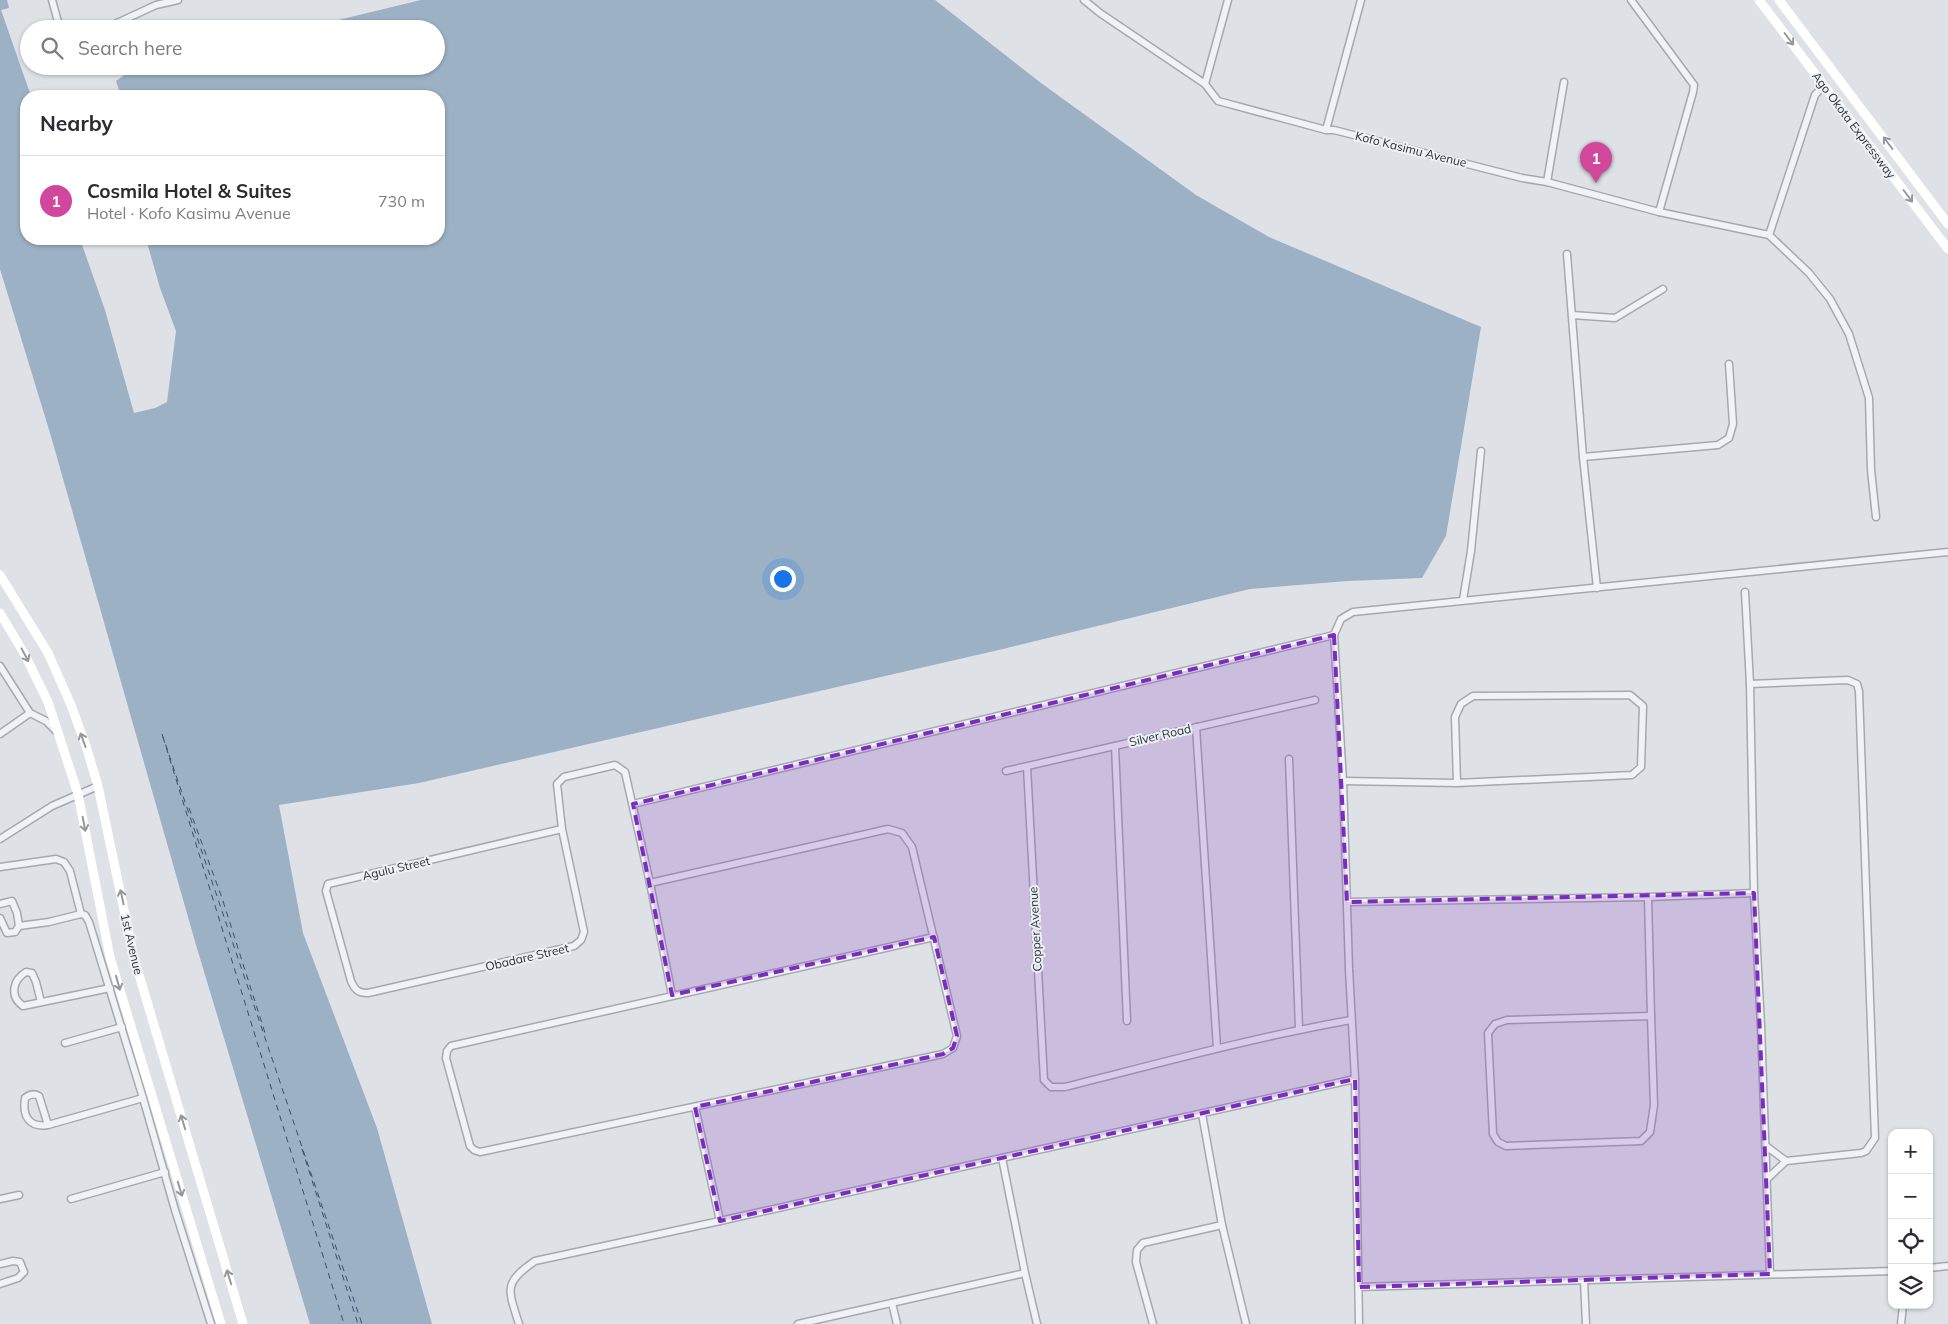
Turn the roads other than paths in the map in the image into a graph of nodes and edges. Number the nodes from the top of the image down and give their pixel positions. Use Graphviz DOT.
graph roads {
  1 [pos="52,0"];
  2 [pos="178,0"];
  3 [pos="1084,0"];
  4 [pos="1228,0"];
  5 [pos="1361,0"];
  6 [pos="1631,0"];
  7 [pos="1759,0"];
  8 [pos="1779,0"];
  9 [pos="156,2"];
  10 [pos="58,20"];
  11 [pos="121,20"];
  12 [pos="1564,82"];
  13 [pos="1205,84"];
  14 [pos="1824,86"];
  15 [pos="1326,130"];
  16 [pos="1547,182"];
  17 [pos="1659,212"];
  18 [pos="1948,224"];
  19 [pos="1769,235"];
  20 [pos="1948,249"];
  21 [pos="1567,254"];
  22 [pos="1663,289"];
  23 [pos="1572,315"];
  24 [pos="1728,364"];
  25 [pos="1481,451"];
  26 [pos="1583,457"];
  27 [pos="1876,517"];
  28 [pos="1948,552"];
  29 [pos="0,575"];
  30 [pos="1596,588"];
  31 [pos="1745,592"];
  32 [pos="1463,600"];
  33 [pos="0,613"];
  34 [pos="1334,635"];
  35 [pos="0,666"];
  36 [pos="1750,684"];
  37 [pos="1315,700"];
  38 [pos="30,713"];
  39 [pos="1196,727"];
  40 [pos="58,733"];
  41 [pos="0,734"];
  42 [pos="1115,746"];
  43 [pos="1289,759"];
  44 [pos="1027,767"];
  45 [pos="1006,771"];
  46 [pos="1343,781"];
  47 [pos="1457,783"];
  48 [pos="98,786"];
  49 [pos="78,794"];
  50 [pos="633,804"];
  51 [pos="562,829"];
  52 [pos="0,839"];
  53 [pos="0,867"];
  54 [pos="650,883"];
  55 [pos="1754,893"];
  56 [pos="1648,898"];
  57 [pos="1347,902"];
  58 [pos="0,904"];
  59 [pos="81,914"];
  60 [pos="0,918"];
  61 [pos="19,926"];
  62 [pos="934,937"];
  63 [pos="351,981"];
  64 [pos="110,988"];
  65 [pos="672,995"];
  66 [pos="41,1002"];
  67 [pos="1650,1016"];
  68 [pos="1351,1020"];
  69 [pos="1127,1022"];
  70 [pos="122,1027"];
  71 [pos="1299,1029"];
  72 [pos="66,1043"];
  73 [pos="1217,1048"];
  74 [pos="1355,1079"];
  75 [pos="143,1098"];
  76 [pos="695,1106"];
  77 [pos="1202,1114"];
  78 [pos="48,1125"];
  79 [pos="1766,1146"];
  80 [pos="1002,1158"];
  81 [pos="1786,1161"];
  82 [pos="165,1172"];
  83 [pos="1767,1179"];
  84 [pos="19,1194"];
  85 [pos="0,1199"];
  86 [pos="71,1199"];
  87 [pos="720,1221"];
  88 [pos="1222,1225"];
  89 [pos="0,1264"];
  90 [pos="1948,1266"];
  91 [pos="1933,1268"];
  92 [pos="1888,1270"];
  93 [pos="1025,1273"];
  94 [pos="1770,1274"];
  95 [pos="1584,1281"];
  96 [pos="0,1284"];
  97 [pos="1359,1287"];
  98 [pos="892,1304"];
  99 [pos="1903,1309"];
  100 [pos="211,1324"];
  101 [pos="221,1324"];
  102 [pos="243,1324"];
  103 [pos="519,1324"];
  104 [pos="798,1324"];
  105 [pos="897,1324"];
  106 [pos="1037,1324"];
  107 [pos="1153,1324"];
  108 [pos="1246,1324"];
  109 [pos="1359,1324"];
  110 [pos="1586,1324"];
  111 [pos="1901,1324"];
  1 -- 10 [label="street"];
  2 -- 9 [label="street"];
  3 -- 13 [label="street, Kofo Kasimu Avenue"];
  4 -- 13 [label="street"];
  5 -- 15 [label="street"];
  6 -- 17 [label="street"];
  7 -- 14 [label="main road, Ago Okota Expressway, one-way"];
  18 -- 8 [label="main road, Ago Okota Expressway, one-way"];
  9 -- 11 [label="street"];
  12 -- 16 [label="street"];
  13 -- 15 [label="street, Kofo Kasimu Avenue"];
  14 -- 19 [label="street"];
  14 -- 20 [label="main road, Ago Okota Expressway, one-way"];
  15 -- 16 [label="street, Kofo Kasimu Avenue"];
  16 -- 17 [label="street, Kofo Kasimu Avenue"];
  17 -- 19 [label="street, Kofo Kasimu Avenue"];
  19 -- 27 [label="street"];
  21 -- 23 [label="street"];
  22 -- 23 [label="street"];
  23 -- 26 [label="street"];
  24 -- 26 [label="street"];
  25 -- 32 [label="street"];
  26 -- 30 [label="street"];
  28 -- 30 [label="street"];
  48 -- 29 [label="main road, 1st Avenue, one-way"];
  30 -- 32 [label="street"];
  31 -- 36 [label="street"];
  32 -- 34 [label="street"];
  33 -- 40 [label="main road, 1st Avenue, one-way"];
  34 -- 46 [label="street"];
  34 -- 50 [label="street"];
  35 -- 38 [label="street"];
  36 -- 55 [label="street"];
  36 -- 81 [label="street"];
  37 -- 39 [label="street, Silver Road"];
  38 -- 40 [label="street"];
  38 -- 41 [label="street"];
  39 -- 42 [label="street, Silver Road"];
  39 -- 73 [label="street"];
  40 -- 49 [label="main road, 1st Avenue"];
  42 -- 44 [label="street, Silver Road"];
  42 -- 69 [label="street"];
  43 -- 71 [label="street"];
  44 -- 45 [label="street, Silver Road"];
  44 -- 73 [label="street, Copper Avenue"];
  46 -- 47 [label="street"];
  46 -- 57 [label="street"];
  47 -- 47 [label="street"];
  48 -- 49 [label="street"];
  102 -- 48 [label="main road, 1st Avenue, one-way"];
  49 -- 52 [label="street"];
  49 -- 101 [label="main road, 1st Avenue, one-way"];
  50 -- 51 [label="street, Obadare Street"];
  50 -- 54 [label="street"];
  51 -- 63 [label="street, Agulu Street"];
  51 -- 63 [label="street, Obadare Street"];
  53 -- 59 [label="street"];
  54 -- 62 [label="street"];
  54 -- 65 [label="street"];
  55 -- 56 [label="street"];
  55 -- 79 [label="street"];
  56 -- 57 [label="street"];
  56 -- 67 [label="street"];
  57 -- 68 [label="street"];
  58 -- 61 [label="street"];
  59 -- 61 [label="street"];
  59 -- 64 [label="street"];
  60 -- 61 [label="street"];
  62 -- 65 [label="street"];
  62 -- 76 [label="street"];
  64 -- 66 [label="street"];
  64 -- 70 [label="street"];
  65 -- 76 [label="street"];
  66 -- 66 [label="street"];
  67 -- 67 [label="street"];
  68 -- 71 [label="street"];
  68 -- 74 [label="street"];
  70 -- 72 [label="street"];
  70 -- 75 [label="street"];
  71 -- 73 [label="street"];
  74 -- 77 [label="street"];
  74 -- 97 [label="street"];
  75 -- 78 [label="street"];
  75 -- 82 [label="street"];
  76 -- 87 [label="street"];
  77 -- 80 [label="street"];
  77 -- 88 [label="street"];
  78 -- 78 [label="street"];
  79 -- 81 [label="street"];
  79 -- 83 [label="street"];
  80 -- 87 [label="street"];
  80 -- 93 [label="street"];
  81 -- 83 [label="street"];
  82 -- 86 [label="street"];
  82 -- 100 [label="street"];
  83 -- 94 [label="street"];
  84 -- 85 [label="street"];
  87 -- 103 [label="street"];
  88 -- 107 [label="street"];
  88 -- 108 [label="street"];
  89 -- 96 [label="street"];
  90 -- 91 [label="street"];
  92 -- 94 [label="street"];
  93 -- 98 [label="street"];
  93 -- 106 [label="street"];
  94 -- 95 [label="street"];
  95 -- 97 [label="street"];
  95 -- 110 [label="street"];
  97 -- 109 [label="street"];
  98 -- 104 [label="street"];
  98 -- 105 [label="street"];
  99 -- 111 [label="street"];
}
